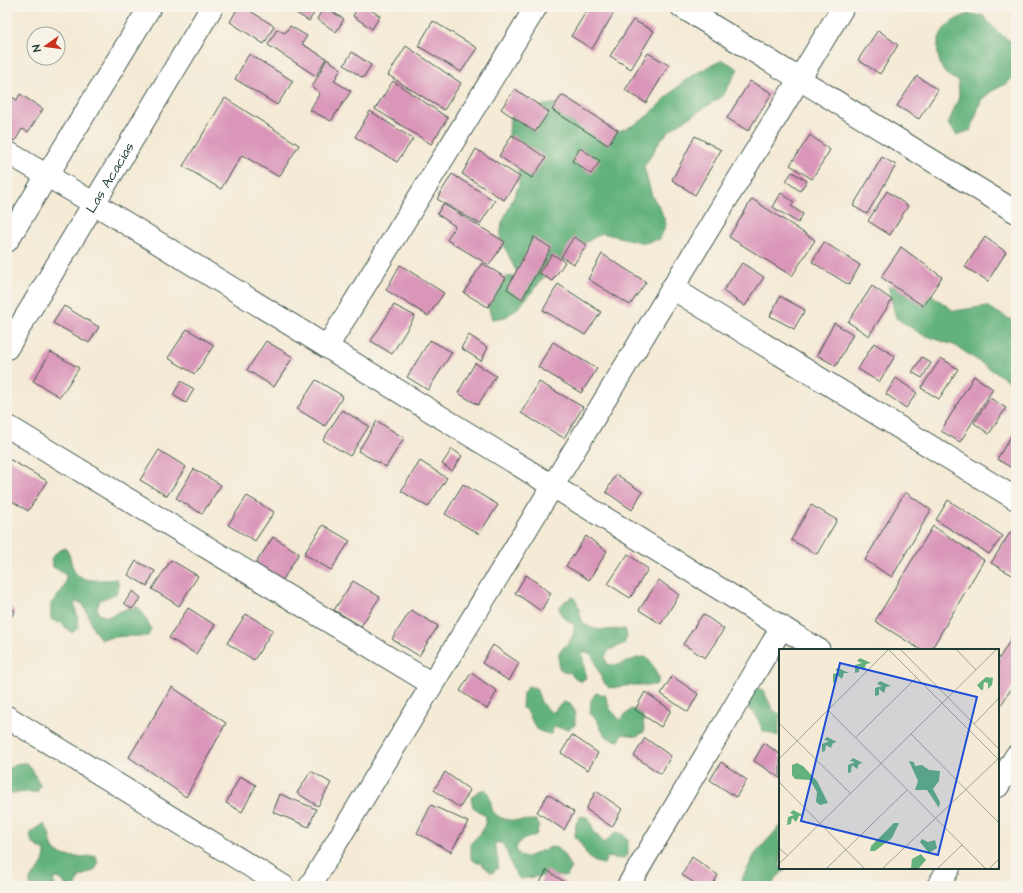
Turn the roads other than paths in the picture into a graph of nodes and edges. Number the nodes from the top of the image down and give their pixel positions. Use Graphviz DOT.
graph roads {
  1 [pos="150,7"];
  2 [pos="212,7"];
  3 [pos="536,7"];
  4 [pos="682,7"];
  5 [pos="843,7"];
  6 [pos="799,79"];
  7 [pos="7,152"];
  8 [pos="47,176"];
  9 [pos="95,204"];
  10 [pos="1016,212"];
  11 [pos="7,241"];
  12 [pos="672,288"];
  13 [pos="327,347"];
  14 [pos="7,348"];
  15 [pos="7,426"];
  16 [pos="552,486"];
  17 [pos="1016,499"];
  18 [pos="782,627"];
  19 [pos="817,649"];
  20 [pos="432,684"];
  21 [pos="7,717"];
  22 [pos="1010,764"];
  23 [pos="999,784"];
  24 [pos="948,869"];
  25 [pos="284,886"];
  26 [pos="310,886"];
  27 [pos="628,886"];
  28 [pos="938,886"];
  1 -- 8 [label="street"];
  2 -- 9 [label="street, Las Acacias"];
  3 -- 13 [label="street"];
  4 -- 6 [label="street"];
  5 -- 6 [label="street"];
  6 -- 10 [label="street"];
  6 -- 12 [label="street"];
  7 -- 8 [label="street"];
  8 -- 9 [label="street"];
  8 -- 11 [label="street"];
  9 -- 13 [label="street"];
  9 -- 14 [label="street, Las Acacias"];
  12 -- 16 [label="street"];
  12 -- 17 [label="street"];
  13 -- 16 [label="street"];
  15 -- 20 [label="street"];
  16 -- 18 [label="street"];
  16 -- 20 [label="street"];
  18 -- 19 [label="street"];
  18 -- 27 [label="street"];
  20 -- 26 [label="street"];
  21 -- 25 [label="street"];
  22 -- 23 [label="street"];
  24 -- 28 [label="street"];
}
